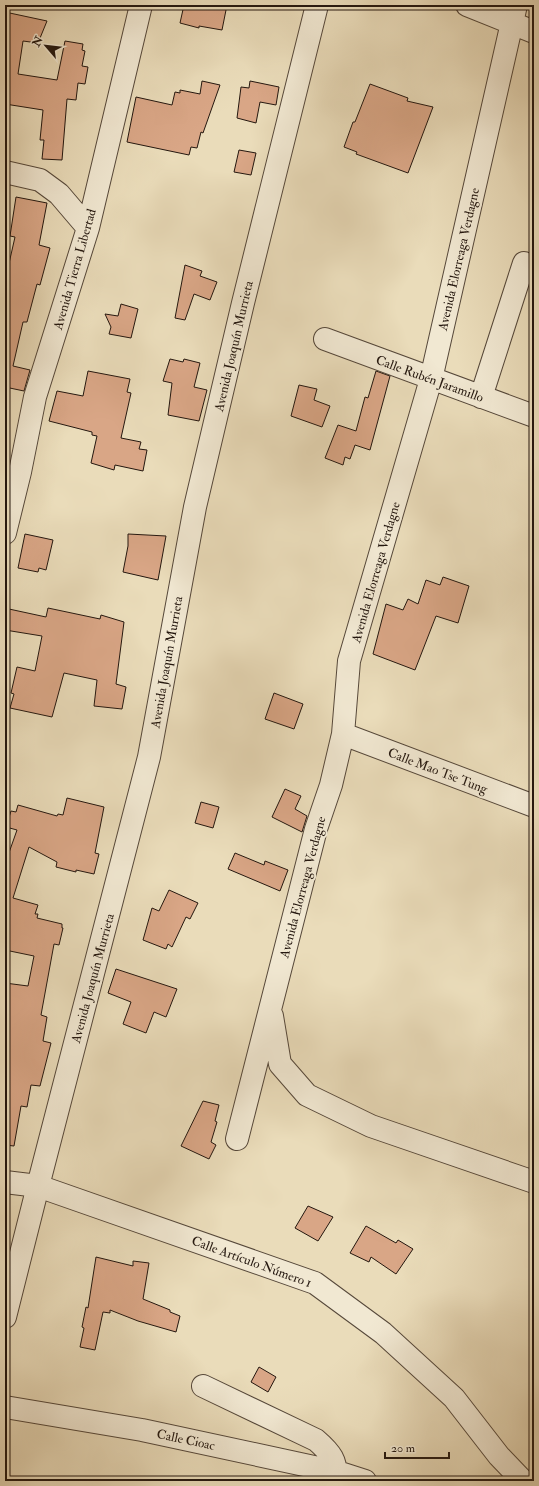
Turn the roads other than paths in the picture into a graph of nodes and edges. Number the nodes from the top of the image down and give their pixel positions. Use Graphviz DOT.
graph roads {
  1 [pos="141,5"];
  2 [pos="317,5"];
  3 [pos="467,5"];
  4 [pos="514,14"];
  5 [pos="534,32"];
  6 [pos="5,172"];
  7 [pos="88,228"];
  8 [pos="524,262"];
  9 [pos="325,339"];
  10 [pos="431,379"];
  11 [pos="481,397"];
  12 [pos="534,416"];
  13 [pos="12,471"];
  14 [pos="5,532"];
  15 [pos="343,734"];
  16 [pos="534,806"];
  17 [pos="270,1007"];
  18 [pos="237,1139"];
  19 [pos="5,1182"];
  20 [pos="534,1182"];
  21 [pos="38,1186"];
  22 [pos="5,1317"];
  23 [pos="203,1386"];
  24 [pos="5,1407"];
  25 [pos="336,1476"];
  26 [pos="365,1481"];
  27 [pos="524,1481"];
  1 -- 7 [label="street, Avenida Tierra Libertad"];
  2 -- 21 [label="street, Avenida Joaquín Murrieta"];
  3 -- 4 [label="street"];
  4 -- 5 [label="street"];
  4 -- 10 [label="street, Avenida Elorreaga Verdagne"];
  6 -- 7 [label="street"];
  7 -- 13 [label="street, Avenida Tierra Libertad"];
  8 -- 11 [label="street"];
  9 -- 10 [label="street, Calle Rubén Jaramillo"];
  10 -- 11 [label="street, Calle Rubén Jaramillo"];
  10 -- 15 [label="street, Avenida Elorreaga Verdagne"];
  11 -- 12 [label="street, Calle Rubén Jaramillo"];
  13 -- 14 [label="street, Avenida Tierra Libertad"];
  15 -- 16 [label="street, Calle Mao Tse Tung"];
  15 -- 17 [label="street, Avenida Elorreaga Verdagne"];
  17 -- 18 [label="street, Avenida Elorreaga Verdagne"];
  17 -- 20 [label="street"];
  19 -- 21 [label="street, Calle Artículo Número 1"];
  21 -- 22 [label="street, Avenida Joaquín Murrieta"];
  21 -- 27 [label="street, Calle Artículo Número 1"];
  23 -- 25 [label="street"];
  24 -- 25 [label="street, Calle Cioac"];
  25 -- 26 [label="street, Calle Cioac"];
}
